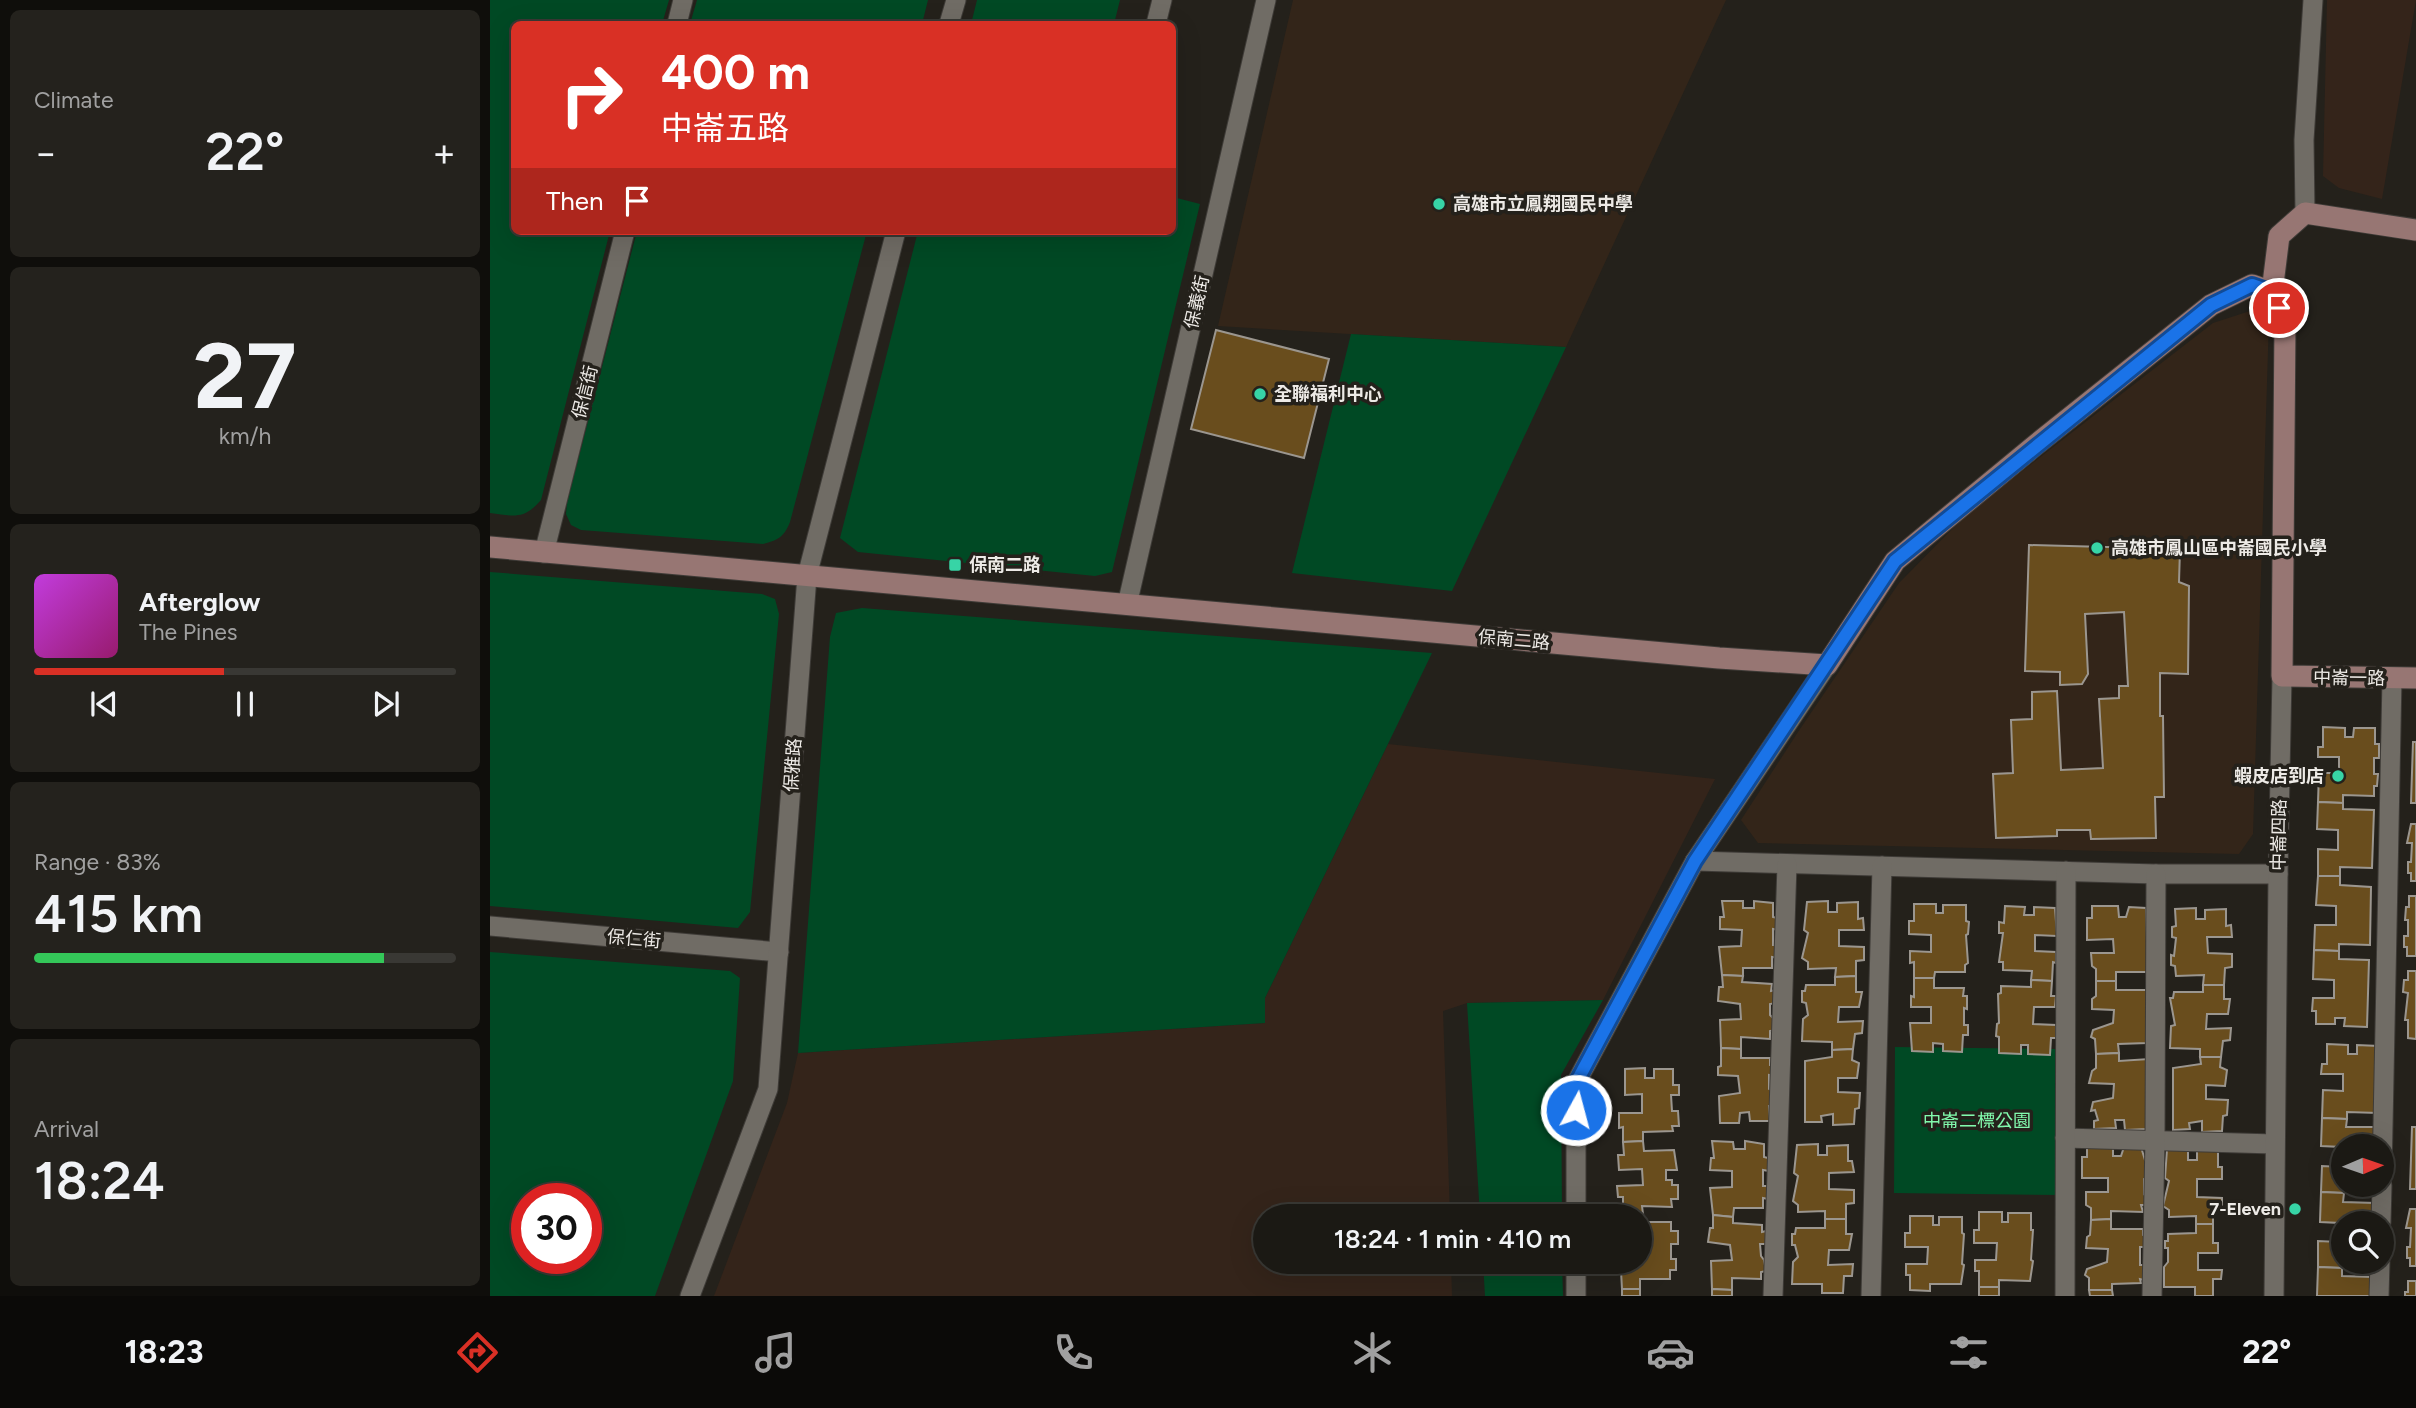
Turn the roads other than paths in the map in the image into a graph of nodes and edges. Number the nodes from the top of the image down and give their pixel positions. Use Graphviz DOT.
graph roads {
  1 [pos="683,0"];
  2 [pos="956,0"];
  3 [pos="1162,0"];
  4 [pos="1266,0"];
  5 [pos="2313,0"];
  6 [pos="678,21"];
  7 [pos="950,21"];
  8 [pos="1157,21"];
  9 [pos="2305,213"];
  10 [pos="2416,230"];
  11 [pos="624,235"];
  12 [pos="895,235"];
  13 [pos="2272,292"];
  14 [pos="490,547"];
  15 [pos="544,553"];
  16 [pos="807,576"];
  17 [pos="1127,605"];
  18 [pos="1827,665"];
  19 [pos="2283,676"];
  20 [pos="2392,678"];
  21 [pos="2416,678"];
  22 [pos="1695,861"];
  23 [pos="1787,864"];
  24 [pos="1882,866"];
  25 [pos="2066,871"];
  26 [pos="2156,874"];
  27 [pos="2278,874"];
  28 [pos="490,926"];
  29 [pos="779,952"];
  30 [pos="2383,1134"];
  31 [pos="2066,1138"];
  32 [pos="2155,1139"];
  33 [pos="2274,1144"];
  34 [pos="1576,1204"];
  35 [pos="1576,1274"];
  36 [pos="2380,1274"];
  37 [pos="691,1296"];
  38 [pos="1576,1296"];
  39 [pos="1773,1296"];
  40 [pos="1871,1296"];
  41 [pos="2065,1296"];
  42 [pos="2152,1296"];
  43 [pos="2274,1296"];
  44 [pos="2379,1296"];
  1 -- 6 [label="street"];
  2 -- 7 [label="street"];
  3 -- 8 [label="street"];
  4 -- 17 [label="street, 保義街"];
  5 -- 9 [label="street"];
  9 -- 10 [label="street"];
  9 -- 13 [label="street"];
  11 -- 15 [label="street, 保信街"];
  12 -- 16 [label="street, 保雅路"];
  13 -- 18 [label="street"];
  13 -- 19 [label="street, 中崙四路"];
  14 -- 15 [label="street, 保南二路"];
  15 -- 16 [label="street, 保南二路"];
  16 -- 17 [label="street, 保南二路"];
  16 -- 29 [label="street, 保雅路"];
  17 -- 18 [label="street, 保南二路"];
  18 -- 22 [label="street"];
  19 -- 20 [label="street, 中崙一路"];
  19 -- 27 [label="street, 中崙四路"];
  20 -- 21 [label="street, 中崙一路"];
  20 -- 30 [label="street"];
  22 -- 23 [label="street"];
  22 -- 34 [label="street"];
  23 -- 24 [label="street"];
  23 -- 39 [label="street"];
  24 -- 25 [label="street"];
  24 -- 40 [label="street"];
  25 -- 26 [label="street"];
  25 -- 31 [label="street"];
  26 -- 27 [label="street"];
  26 -- 32 [label="street"];
  27 -- 33 [label="street, 中崙四路"];
  28 -- 29 [label="street, 保仁街"];
  29 -- 37 [label="street, 保雅路"];
  31 -- 32 [label="street"];
  31 -- 41 [label="street"];
  32 -- 33 [label="street"];
  32 -- 42 [label="street"];
  33 -- 43 [label="street, 中崙四路"];
  35 -- 38 [label="street"];
  36 -- 44 [label="street"];
}
